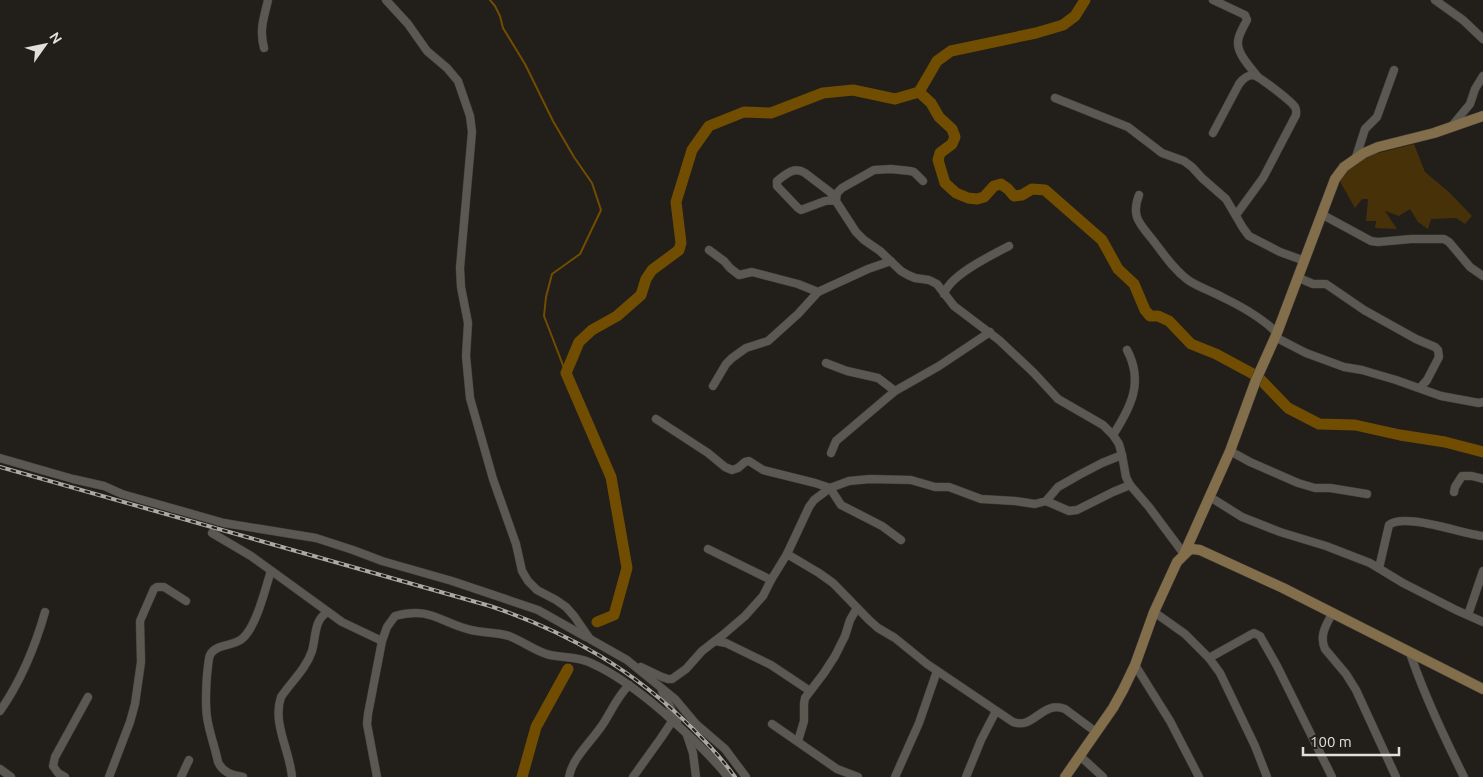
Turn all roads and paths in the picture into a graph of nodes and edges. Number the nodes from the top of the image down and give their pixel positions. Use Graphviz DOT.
graph roads {
  1 [pos="268,0"];
  2 [pos="386,0"];
  3 [pos="1213,0"];
  4 [pos="1435,0"];
  5 [pos="1483,39"];
  6 [pos="264,48"];
  7 [pos="1394,70"];
  8 [pos="1483,76"];
  9 [pos="1258,77"];
  10 [pos="1056,98"];
  11 [pos="1483,116"];
  12 [pos="1451,127"];
  13 [pos="1213,133"];
  14 [pos="1356,157"];
  15 [pos="923,181"];
  16 [pos="1139,195"];
  17 [pos="836,200"];
  18 [pos="1236,215"];
  19 [pos="1323,215"];
  20 [pos="1009,246"];
  21 [pos="709,250"];
  22 [pos="891,261"];
  23 [pos="1305,261"];
  24 [pos="1483,276"];
  25 [pos="1298,278"];
  26 [pos="818,292"];
  27 [pos="944,294"];
  28 [pos="990,332"];
  29 [pos="1276,335"];
  30 [pos="1127,350"];
  31 [pos="826,363"];
  32 [pos="713,386"];
  33 [pos="1420,388"];
  34 [pos="895,390"];
  35 [pos="1483,402"];
  36 [pos="656,419"];
  37 [pos="1113,435"];
  38 [pos="1230,450"];
  39 [pos="831,453"];
  40 [pos="1122,455"];
  41 [pos="0,458"];
  42 [pos="1483,479"];
  43 [pos="1130,485"];
  44 [pos="830,488"];
  45 [pos="1454,492"];
  46 [pos="1367,494"];
  47 [pos="1210,497"];
  48 [pos="1046,500"];
  49 [pos="212,533"];
  50 [pos="1483,536"];
  51 [pos="901,540"];
  52 [pos="708,550"];
  53 [pos="787,554"];
  54 [pos="1184,554"];
  55 [pos="1379,568"];
  56 [pos="271,571"];
  57 [pos="1483,571"];
  58 [pos="771,580"];
  59 [pos="186,601"];
  60 [pos="857,608"];
  61 [pos="45,612"];
  62 [pos="328,612"];
  63 [pos="1154,612"];
  64 [pos="1332,614"];
  65 [pos="1468,615"];
  66 [pos="1483,622"];
  67 [pos="590,640"];
  68 [pos="382,641"];
  69 [pos="715,641"];
  70 [pos="1410,653"];
  71 [pos="1209,658"];
  72 [pos="627,660"];
  73 [pos="1135,665"];
  74 [pos="937,671"];
  75 [pos="629,684"];
  76 [pos="660,687"];
  77 [pos="1483,689"];
  78 [pos="810,691"];
  79 [pos="88,697"];
  80 [pos="0,711"];
  81 [pos="996,711"];
  82 [pos="676,722"];
  83 [pos="772,724"];
  84 [pos="686,732"];
  85 [pos="1096,732"];
  86 [pos="798,741"];
  87 [pos="1080,756"];
  88 [pos="189,760"];
  89 [pos="0,769"];
  90 [pos="10,777"];
  91 [pos="64,777"];
  92 [pos="109,777"];
  93 [pos="181,777"];
  94 [pos="243,777"];
  95 [pos="292,777"];
  96 [pos="377,777"];
  97 [pos="569,777"];
  98 [pos="633,777"];
  99 [pos="696,777"];
  100 [pos="728,777"];
  101 [pos="746,777"];
  102 [pos="858,777"];
  103 [pos="895,777"];
  104 [pos="966,777"];
  105 [pos="1065,777"];
  106 [pos="1102,777"];
  107 [pos="1199,777"];
  108 [pos="1267,777"];
  109 [pos="1332,777"];
  110 [pos="1396,777"];
  111 [pos="1464,777"];
  1 -- 6 [label="street"];
  2 -- 67 [label="street"];
  3 -- 9 [label="street"];
  4 -- 5 [label="street"];
  7 -- 14 [label="street"];
  8 -- 12 [label="street"];
  9 -- 13 [label="street"];
  9 -- 18 [label="street"];
  10 -- 18 [label="street"];
  11 -- 12 [label="street"];
  12 -- 14 [label="street"];
  14 -- 19 [label="street"];
  15 -- 17 [label="street"];
  16 -- 29 [label="street"];
  17 -- 17 [label="street"];
  17 -- 22 [label="street"];
  18 -- 23 [label="street"];
  19 -- 23 [label="street"];
  19 -- 24 [label="street"];
  20 -- 27 [label="street"];
  21 -- 26 [label="street"];
  22 -- 26 [label="street"];
  22 -- 27 [label="street"];
  23 -- 25 [label="street"];
  25 -- 29 [label="street"];
  25 -- 33 [label="street"];
  26 -- 32 [label="street"];
  27 -- 28 [label="street"];
  28 -- 34 [label="street"];
  28 -- 37 [label="street"];
  29 -- 33 [label="street"];
  29 -- 38 [label="street"];
  30 -- 37 [label="street"];
  31 -- 34 [label="street"];
  33 -- 35 [label="street"];
  34 -- 39 [label="street"];
  36 -- 44 [label="street"];
  37 -- 40 [label="street"];
  38 -- 46 [label="street"];
  38 -- 47 [label="street"];
  40 -- 43 [label="street"];
  40 -- 48 [label="street"];
  41 -- 67 [label="street"];
  42 -- 45 [label="street"];
  43 -- 48 [label="street"];
  43 -- 54 [label="street"];
  44 -- 48 [label="street"];
  44 -- 51 [label="street"];
  44 -- 53 [label="street"];
  47 -- 54 [label="street"];
  47 -- 55 [label="street"];
  49 -- 56 [label="street"];
  50 -- 55 [label="street"];
  52 -- 58 [label="street"];
  53 -- 58 [label="street"];
  53 -- 60 [label="street"];
  54 -- 63 [label="street"];
  54 -- 64 [label="street"];
  55 -- 65 [label="street"];
  56 -- 62 [label="street"];
  56 -- 94 [label="street"];
  57 -- 65 [label="street"];
  58 -- 69 [label="street"];
  59 -- 92 [label="street"];
  60 -- 74 [label="street"];
  60 -- 78 [label="street"];
  61 -- 80 [label="street"];
  62 -- 68 [label="street"];
  62 -- 95 [label="street"];
  63 -- 71 [label="street"];
  63 -- 73 [label="street"];
  64 -- 70 [label="street"];
  64 -- 110 [label="street"];
  65 -- 66 [label="street"];
  67 -- 72 [label="street"];
  68 -- 75 [label="street"];
  68 -- 96 [label="street"];
  69 -- 72 [label="street"];
  69 -- 78 [label="street"];
  70 -- 77 [label="street"];
  70 -- 111 [label="street"];
  71 -- 108 [label="street"];
  71 -- 109 [label="street"];
  72 -- 76 [label="street"];
  73 -- 85 [label="street"];
  73 -- 107 [label="street"];
  74 -- 81 [label="street"];
  74 -- 103 [label="street"];
  75 -- 82 [label="street"];
  75 -- 97 [label="street"];
  76 -- 82 [label="street"];
  76 -- 101 [label="street"];
  78 -- 86 [label="street"];
  79 -- 91 [label="street"];
  81 -- 85 [label="street"];
  81 -- 104 [label="street"];
  82 -- 84 [label="street"];
  82 -- 98 [label="street"];
  83 -- 86 [label="street"];
  84 -- 99 [label="street"];
  84 -- 100 [label="street"];
  85 -- 87 [label="street"];
  86 -- 102 [label="street"];
  87 -- 105 [label="street"];
  87 -- 106 [label="street"];
  88 -- 93 [label="street"];
  89 -- 90 [label="street"];
}
